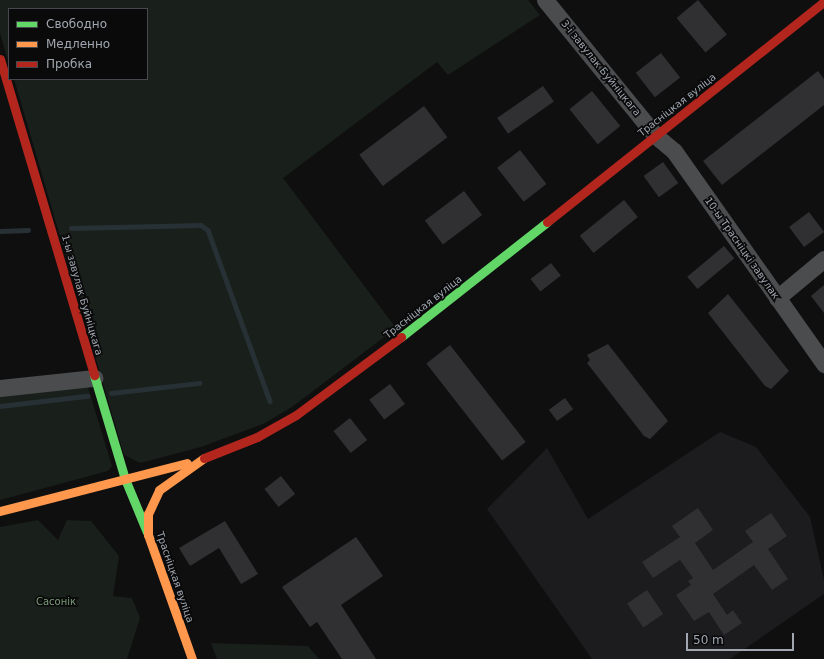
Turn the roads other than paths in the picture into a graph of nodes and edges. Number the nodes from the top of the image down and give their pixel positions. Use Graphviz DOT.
graph roads {
  1 [pos="545,0"];
  2 [pos="824,2"];
  3 [pos="0,59"];
  4 [pos="6,94"];
  5 [pos="656,136"];
  6 [pos="824,259"];
  7 [pos="777,298"];
  8 [pos="824,364"];
  9 [pos="94,378"];
  10 [pos="0,388"];
  11 [pos="198,460"];
  12 [pos="125,479"];
  13 [pos="0,511"];
  14 [pos="148,535"];
  15 [pos="192,659"];
  1 -- 5 [label="street, 3-і завулак Буйніцкага"];
  2 -- 5 [label="street, Трасніцкая вуліца"];
  3 -- 4 [label="street, 1-ы завулак Буйніцкага"];
  4 -- 9 [label="street, 1-ы завулак Буйніцкага"];
  5 -- 7 [label="street, 10-ы Трасніцкі завулак"];
  5 -- 11 [label="street, Трасніцкая вуліца"];
  6 -- 7 [label="street"];
  7 -- 8 [label="street, 10-ы Трасніцкі завулак"];
  9 -- 10 [label="street"];
  9 -- 12 [label="street, 1-ы завулак Буйніцкага"];
  11 -- 12 [label="street"];
  11 -- 14 [label="street, Трасніцкая вуліца"];
  12 -- 13 [label="street"];
  12 -- 14 [label="street, 1-ы завулак Буйніцкага"];
  14 -- 15 [label="street, Трасніцкая вуліца"];
}
